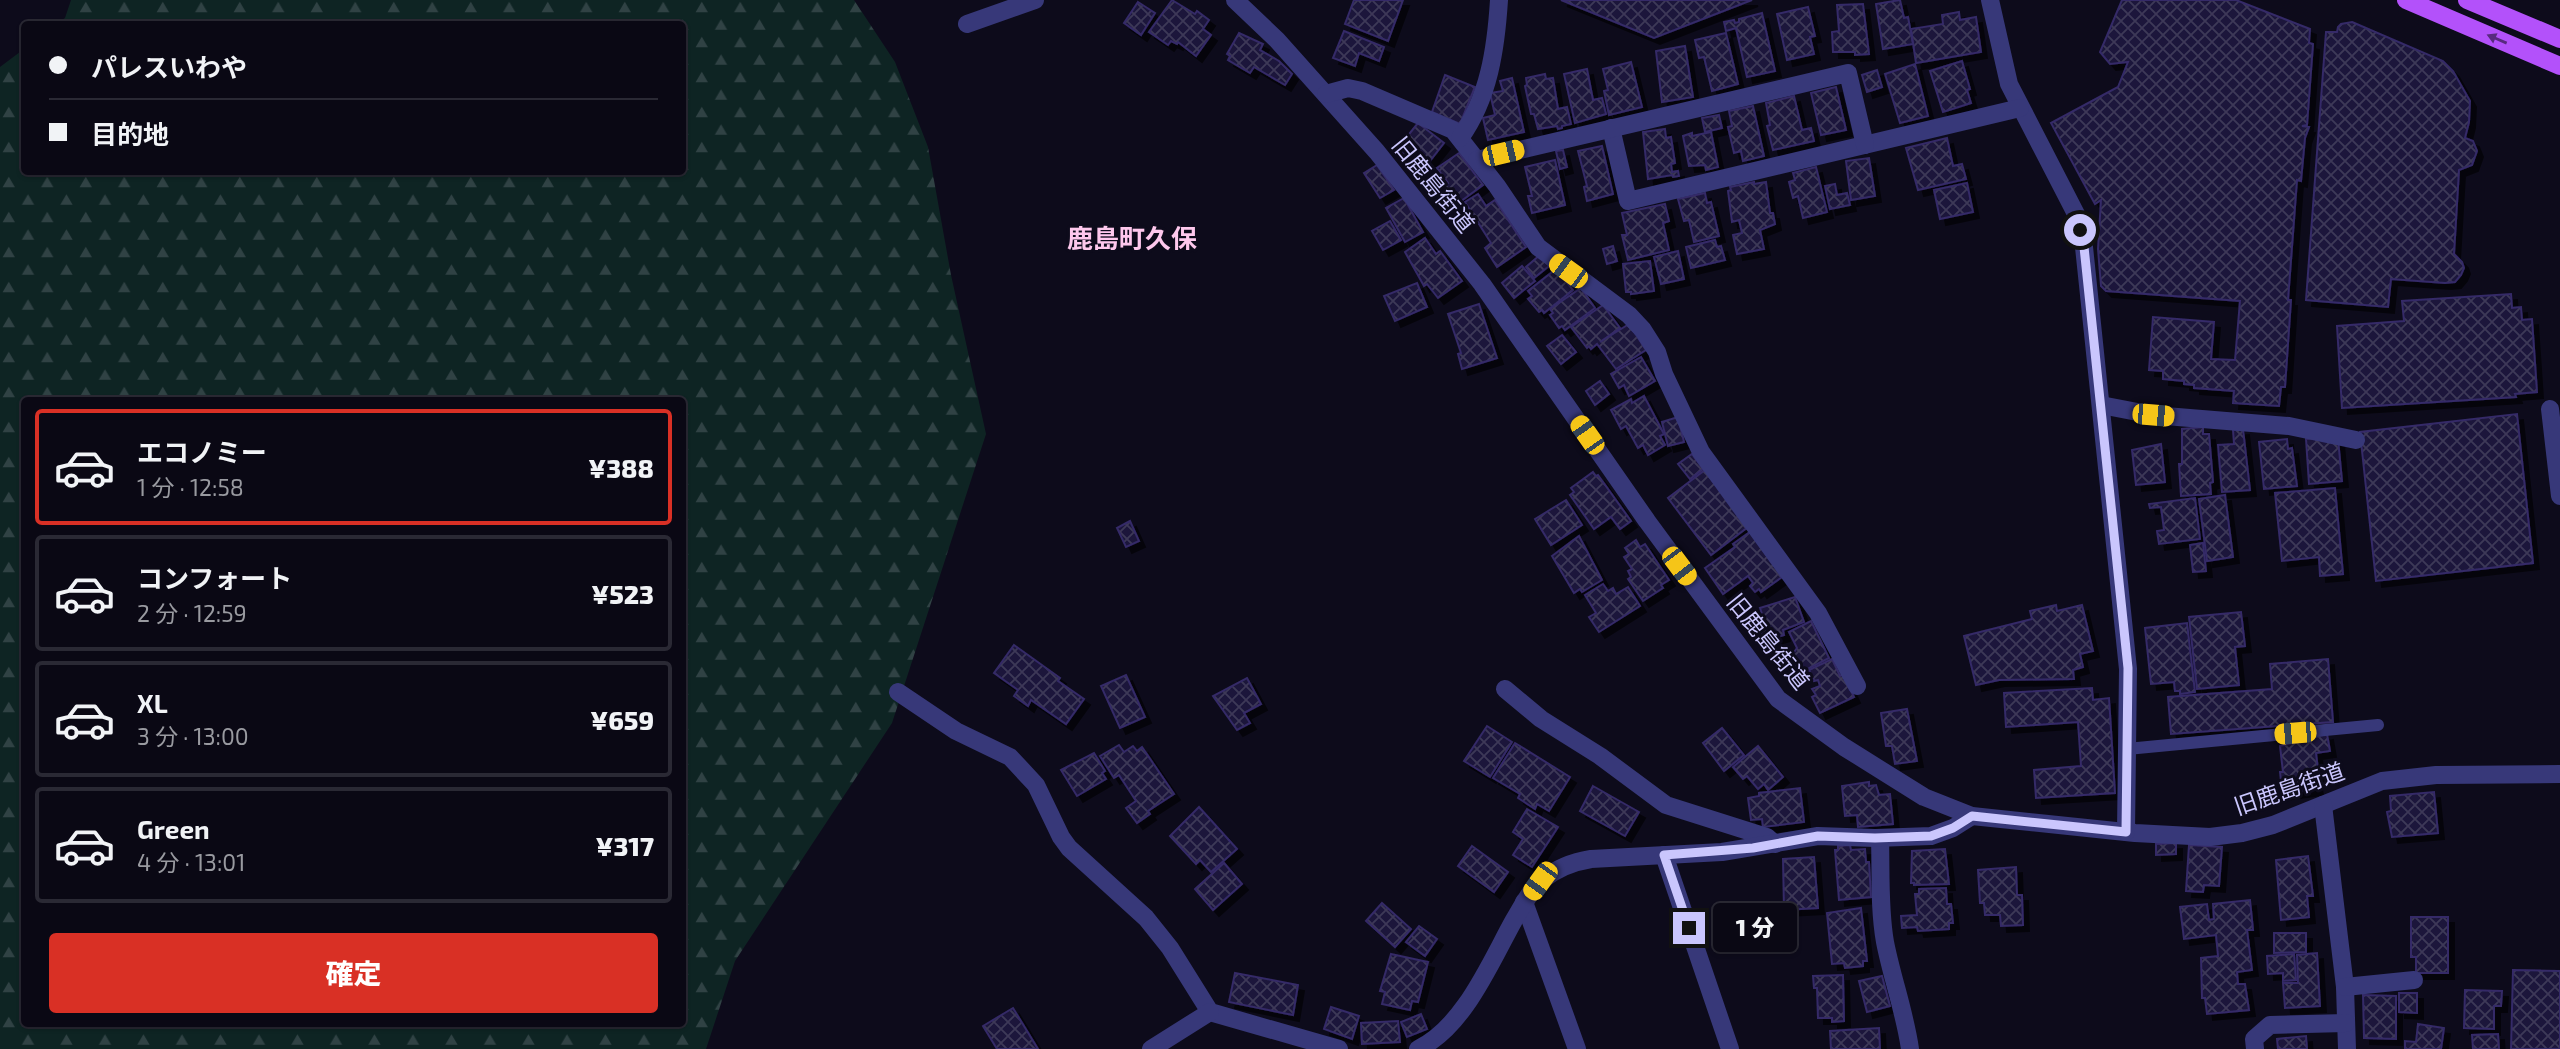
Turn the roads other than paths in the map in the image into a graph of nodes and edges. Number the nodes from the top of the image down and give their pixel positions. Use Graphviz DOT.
graph roads {
  1 [pos="1035,0"];
  2 [pos="1236,0"];
  3 [pos="1499,0"];
  4 [pos="1990,0"];
  5 [pos="2406,0"];
  6 [pos="2467,0"];
  7 [pos="1257,8"];
  8 [pos="967,24"];
  9 [pos="2560,39"];
  10 [pos="2560,66"];
  11 [pos="1326,94"];
  12 [pos="2020,108"];
  13 [pos="1611,128"];
  14 [pos="1460,138"];
  15 [pos="1865,145"];
  16 [pos="1476,160"];
  17 [pos="2101,405"];
  18 [pos="2550,409"];
  19 [pos="2356,440"];
  20 [pos="2560,496"];
  21 [pos="1857,686"];
  22 [pos="1505,690"];
  23 [pos="898,692"];
  24 [pos="2378,725"];
  25 [pos="2127,749"];
  26 [pos="2560,774"];
  27 [pos="2323,805"];
  28 [pos="1972,816"];
  29 [pos="2126,832"];
  30 [pos="1880,838"];
  31 [pos="1775,844"];
  32 [pos="1664,855"];
  33 [pos="1524,902"];
  34 [pos="2414,980"];
  35 [pos="2345,987"];
  36 [pos="1210,1012"];
  37 [pos="2346,1023"];
  38 [pos="1151,1049"];
  39 [pos="1339,1049"];
  40 [pos="1418,1049"];
  41 [pos="1577,1049"];
  42 [pos="1730,1049"];
  43 [pos="1909,1049"];
  44 [pos="2255,1049"];
  45 [pos="2347,1049"];
  1 -- 8 [label="street"];
  2 -- 7 [label="street, 旧鹿島街道"];
  3 -- 14 [label="street"];
  4 -- 12 [label="street"];
  10 -- 5 [label="main road, one-way"];
  6 -- 9 [label="main road"];
  7 -- 11 [label="street, 旧鹿島街道"];
  11 -- 14 [label="street"];
  11 -- 28 [label="street, 旧鹿島街道"];
  12 -- 15 [label="street"];
  12 -- 17 [label="street"];
  13 -- 15 [label="street"];
  13 -- 15 [label="street"];
  13 -- 16 [label="street"];
  14 -- 16 [label="street"];
  16 -- 21 [label="street"];
  17 -- 19 [label="street"];
  17 -- 25 [label="street"];
  18 -- 20 [label="street"];
  22 -- 31 [label="street"];
  23 -- 36 [label="street"];
  24 -- 25 [label="lane"];
  25 -- 29 [label="street"];
  26 -- 27 [label="street, 旧鹿島街道"];
  27 -- 29 [label="street, 旧鹿島街道"];
  27 -- 35 [label="street"];
  28 -- 29 [label="street, 旧鹿島街道"];
  28 -- 30 [label="street"];
  30 -- 31 [label="street"];
  30 -- 43 [label="street"];
  31 -- 32 [label="street"];
  32 -- 33 [label="street"];
  32 -- 42 [label="street"];
  33 -- 40 [label="street"];
  33 -- 41 [label="street"];
  34 -- 35 [label="street"];
  35 -- 37 [label="street"];
  36 -- 38 [label="street"];
  36 -- 39 [label="street"];
  37 -- 44 [label="street"];
  37 -- 45 [label="street"];
}
